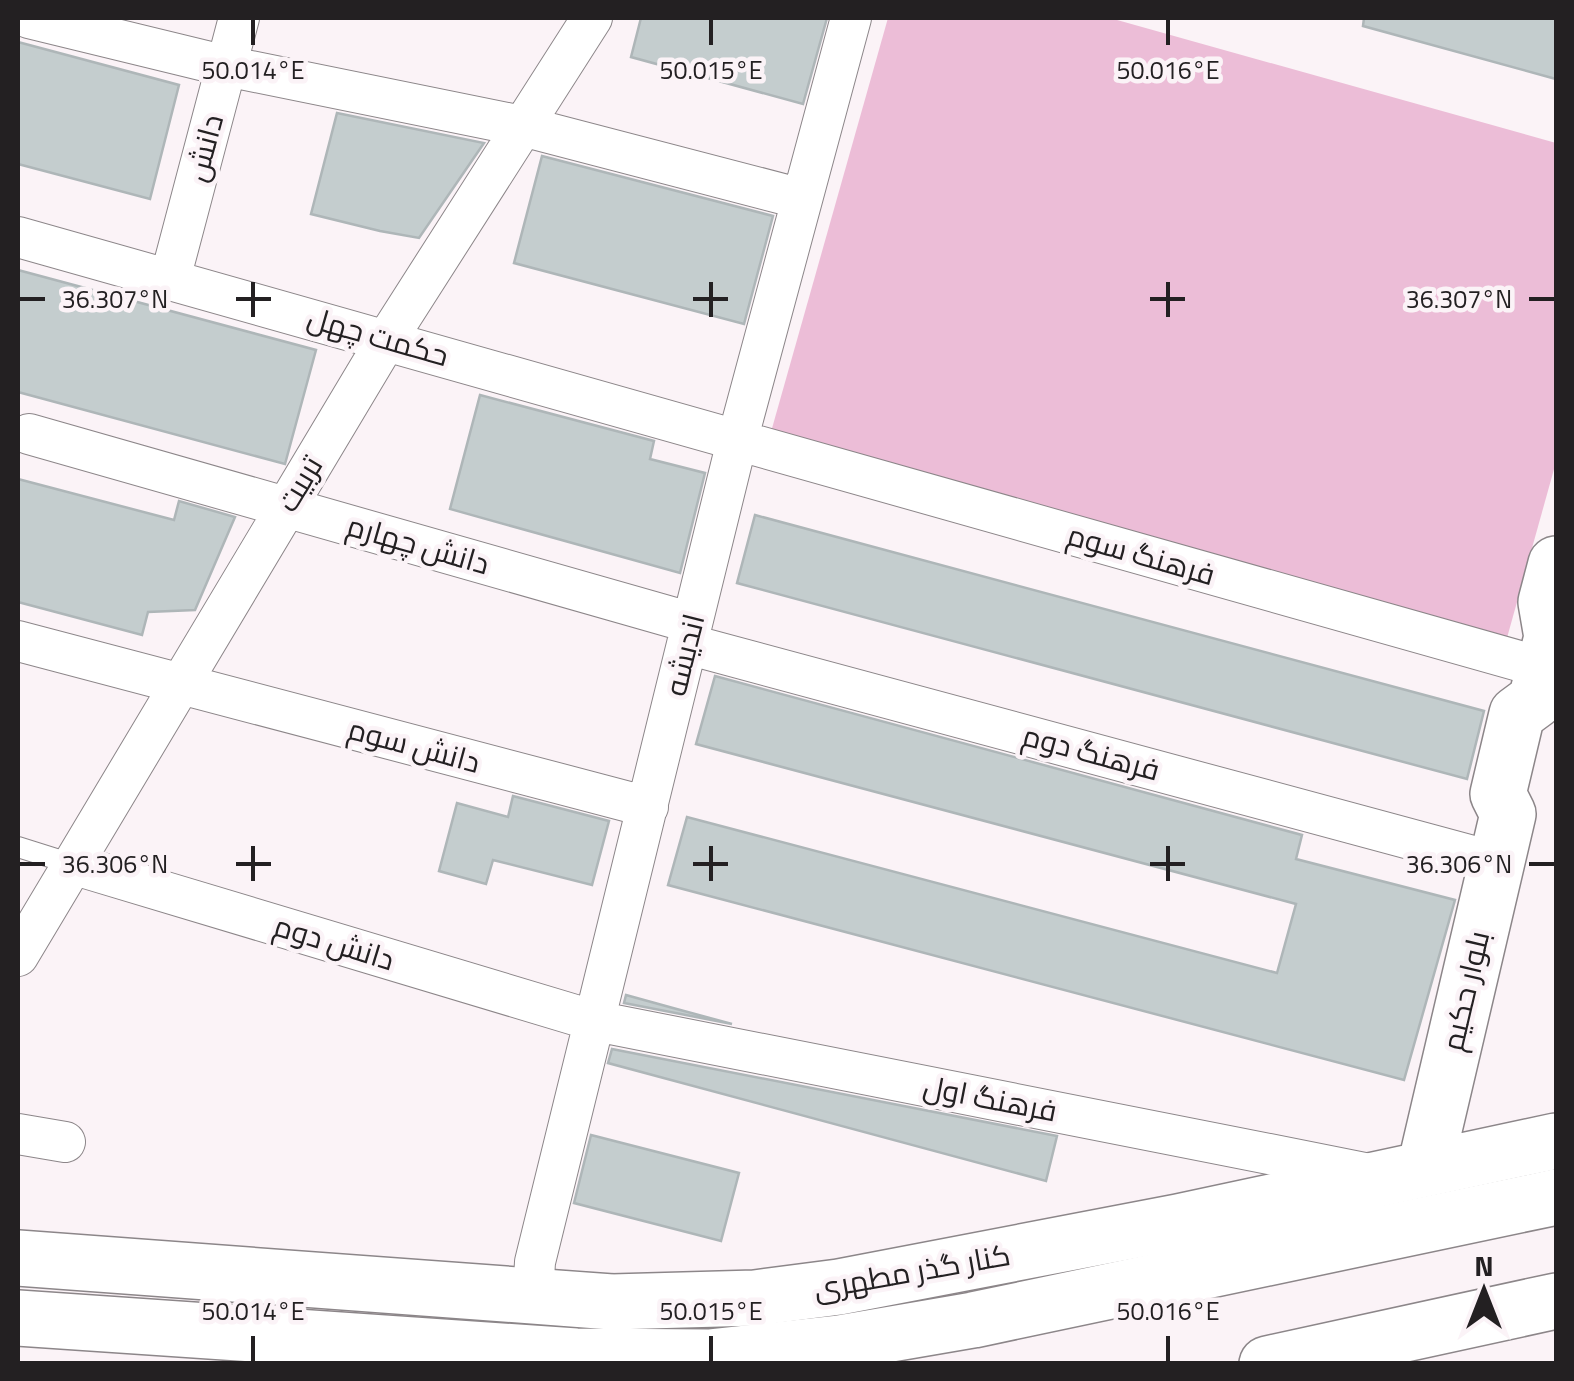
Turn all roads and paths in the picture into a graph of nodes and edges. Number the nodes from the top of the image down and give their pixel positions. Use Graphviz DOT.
graph roads {
  1 [pos="29,18"];
  2 [pos="239,18"];
  3 [pos="592,18"];
  4 [pos="851,18"];
  5 [pos="226,66"];
  6 [pos="522,126"];
  7 [pos="802,199"];
  8 [pos="18,237"];
  9 [pos="170,279"];
  10 [pos="387,339"];
  11 [pos="29,434"];
  12 [pos="737,442"];
  13 [pos="286,507"];
  14 [pos="1556,564"];
  15 [pos="690,634"];
  16 [pos="18,641"];
  17 [pos="1547,660"];
  18 [pos="180,685"];
  19 [pos="648,807"];
  20 [pos="1502,838"];
  21 [pos="18,847"];
  22 [pos="72,864"];
  23 [pos="18,956"];
  24 [pos="595,1021"];
  25 [pos="18,1134"];
  26 [pos="1556,1141"];
  27 [pos="65,1142"];
  28 [pos="1405,1172"];
  29 [pos="1556,1197"];
  30 [pos="1178,1222"];
  31 [pos="18,1258"];
  32 [pos="1106,1292"];
  33 [pos="533,1296"];
  34 [pos="1556,1301"];
  35 [pos="18,1318"];
  36 [pos="1267,1364"];
  1 -- 5 [label="street"];
  2 -- 5 [label="street, دانش"];
  3 -- 6 [label="street, تربیت"];
  4 -- 7 [label="street, اندیشه"];
  5 -- 6 [label="street"];
  5 -- 9 [label="street, دانش"];
  6 -- 7 [label="street"];
  6 -- 10 [label="street, تربیت"];
  7 -- 12 [label="street, اندیشه"];
  8 -- 9 [label="street, حکمت چهل"];
  9 -- 10 [label="street, حکمت چهل"];
  10 -- 12 [label="street, حکمت چهل"];
  10 -- 13 [label="street, تربیت"];
  11 -- 13 [label="street, دانش چهارم"];
  12 -- 15 [label="street, اندیشه"];
  12 -- 17 [label="street, فرهنگ سوم"];
  13 -- 15 [label="street, دانش چهارم"];
  13 -- 18 [label="street, تربیت"];
  14 -- 17 [label="street, بلوار حکیم"];
  15 -- 19 [label="street, اندیشه"];
  15 -- 20 [label="street, فرهنگ دوم"];
  16 -- 18 [label="street, دانش سوم"];
  17 -- 20 [label="street, بلوار حکیم"];
  18 -- 19 [label="street, دانش سوم"];
  18 -- 22 [label="street, تربیت"];
  19 -- 24 [label="street, اندیشه"];
  20 -- 28 [label="street, بلوار حکیم"];
  21 -- 22 [label="lane"];
  22 -- 23 [label="street, تربیت"];
  22 -- 24 [label="street, دانش دوم"];
  24 -- 28 [label="street, فرهنگ اول"];
  24 -- 33 [label="street, اندیشه"];
  25 -- 27 [label="street"];
  26 -- 28 [label="street, کنار گذر مطهری"];
  28 -- 30 [label="street, کنار گذر مطهری"];
  29 -- 32 [label="street"];
  30 -- 32 [label="street"];
  30 -- 33 [label="street, کنار گذر مطهری"];
  31 -- 33 [label="street, کنار گذر مطهری"];
  32 -- 35 [label="street"];
  34 -- 36 [label="street"];
}
